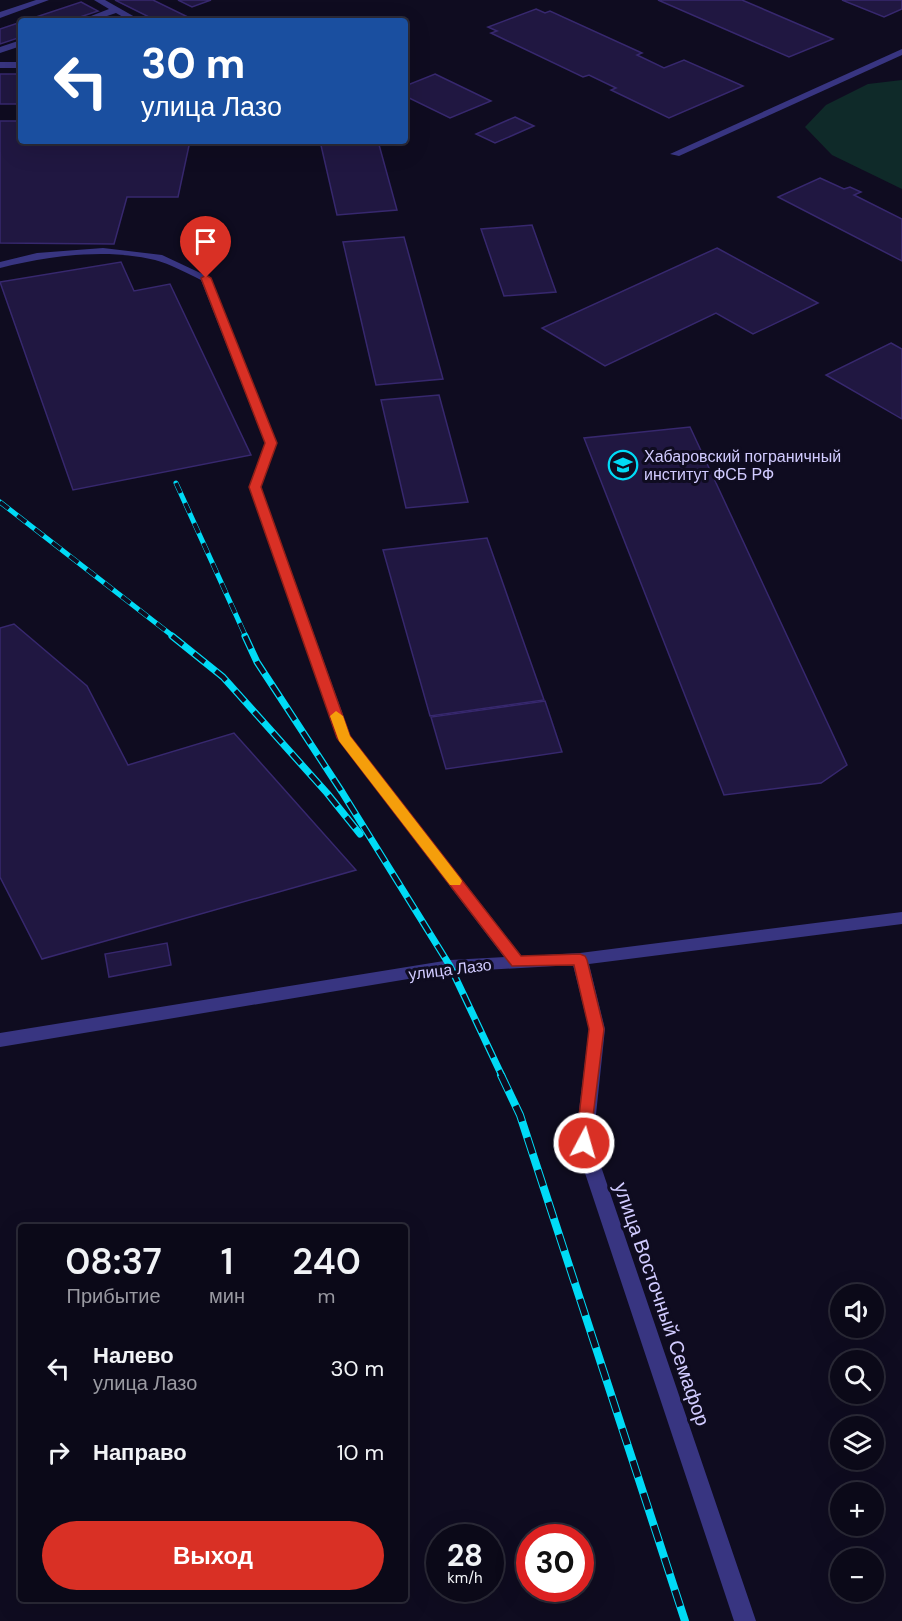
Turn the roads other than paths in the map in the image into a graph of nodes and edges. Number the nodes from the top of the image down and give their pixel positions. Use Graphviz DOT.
graph roads {
  1 [pos="45,0"];
  2 [pos="98,0"];
  3 [pos="116,10"];
  4 [pos="0,15"];
  5 [pos="92,18"];
  6 [pos="131,18"];
  7 [pos="18,44"];
  8 [pos="0,50"];
  9 [pos="902,52"];
  10 [pos="0,65"];
  11 [pos="18,65"];
  12 [pos="675,154"];
  13 [pos="0,265"];
  14 [pos="902,918"];
  15 [pos="580,960"];
  16 [pos="517,962"];
  17 [pos="0,1040"];
  18 [pos="746,1621"];
  1 -- 4 [label="street"];
  2 -- 3 [label="street"];
  3 -- 5 [label="street"];
  3 -- 6 [label="street"];
  7 -- 8 [label="street"];
  9 -- 12 [label="street"];
  10 -- 11 [label="street"];
  13 -- 16 [label="street"];
  14 -- 15 [label="street, улица Лазо"];
  15 -- 16 [label="street, улица Лазо"];
  15 -- 18 [label="street, улица Восточный Семафор"];
  16 -- 17 [label="street, улица Лазо"];
}
